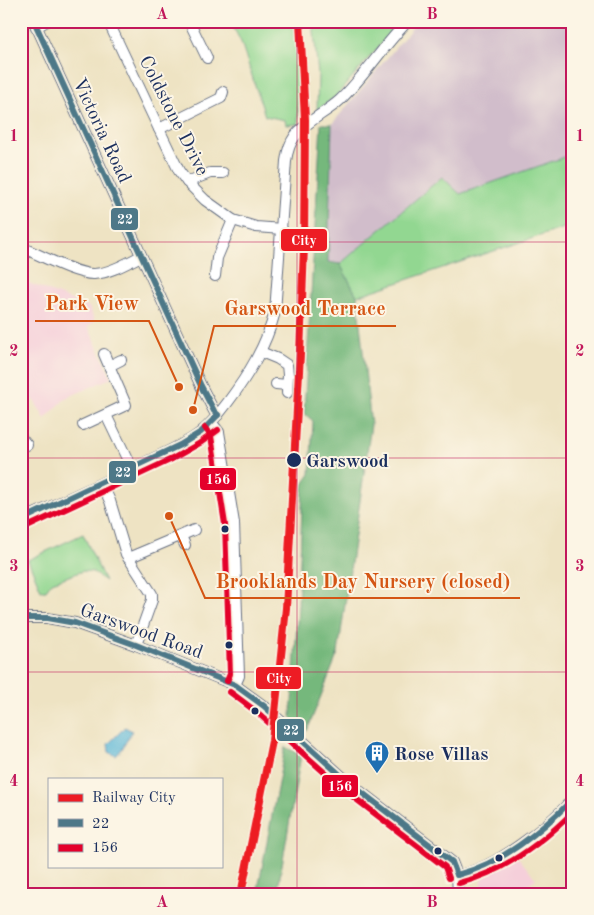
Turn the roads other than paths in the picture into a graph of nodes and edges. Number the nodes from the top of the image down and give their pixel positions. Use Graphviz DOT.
graph roads {
  1 [pos="47,21"];
  2 [pos="108,21"];
  3 [pos="189,21"];
  4 [pos="408,21"];
  5 [pos="35,24"];
  6 [pos="202,55"];
  7 [pos="223,97"];
  8 [pos="158,129"];
  9 [pos="219,171"];
  10 [pos="187,182"];
  11 [pos="233,220"];
  12 [pos="282,229"];
  13 [pos="21,247"];
  14 [pos="141,256"];
  15 [pos="215,276"];
  16 [pos="104,354"];
  17 [pos="259,355"];
  18 [pos="121,360"];
  19 [pos="109,366"];
  20 [pos="276,384"];
  21 [pos="106,414"];
  22 [pos="215,419"];
  23 [pos="83,425"];
  24 [pos="132,469"];
  25 [pos="102,484"];
  26 [pos="21,520"];
  27 [pos="194,530"];
  28 [pos="128,558"];
  29 [pos="21,618"];
  30 [pos="136,645"];
  31 [pos="236,685"];
  32 [pos="573,799"];
  33 [pos="457,875"];
  34 [pos="458,894"];
  1 -- 5 [label="street"];
  2 -- 8 [label="street, Coldstone Drive"];
  3 -- 6 [label="street"];
  4 -- 12 [label="street"];
  5 -- 14 [label="street, Victoria Road"];
  7 -- 8 [label="street"];
  8 -- 10 [label="street, Coldstone Drive"];
  9 -- 10 [label="street"];
  10 -- 11 [label="street, Coldstone Drive"];
  11 -- 12 [label="street, Coldstone Drive"];
  11 -- 15 [label="street"];
  12 -- 17 [label="street"];
  13 -- 14 [label="street"];
  14 -- 22 [label="street, Victoria Road"];
  16 -- 19 [label="street"];
  17 -- 20 [label="street"];
  17 -- 22 [label="street"];
  18 -- 19 [label="street"];
  19 -- 21 [label="street"];
  21 -- 23 [label="street"];
  21 -- 24 [label="street"];
  22 -- 24 [label="street"];
  22 -- 31 [label="street, Victoria Road"];
  24 -- 25 [label="street"];
  25 -- 26 [label="street"];
  25 -- 28 [label="street"];
  27 -- 28 [label="street"];
  28 -- 30 [label="street"];
  29 -- 30 [label="street, Garswood Road"];
  30 -- 31 [label="street, Garswood Road"];
  31 -- 33 [label="street, Garswood Road"];
  32 -- 33 [label="street"];
  33 -- 34 [label="street"];
}
